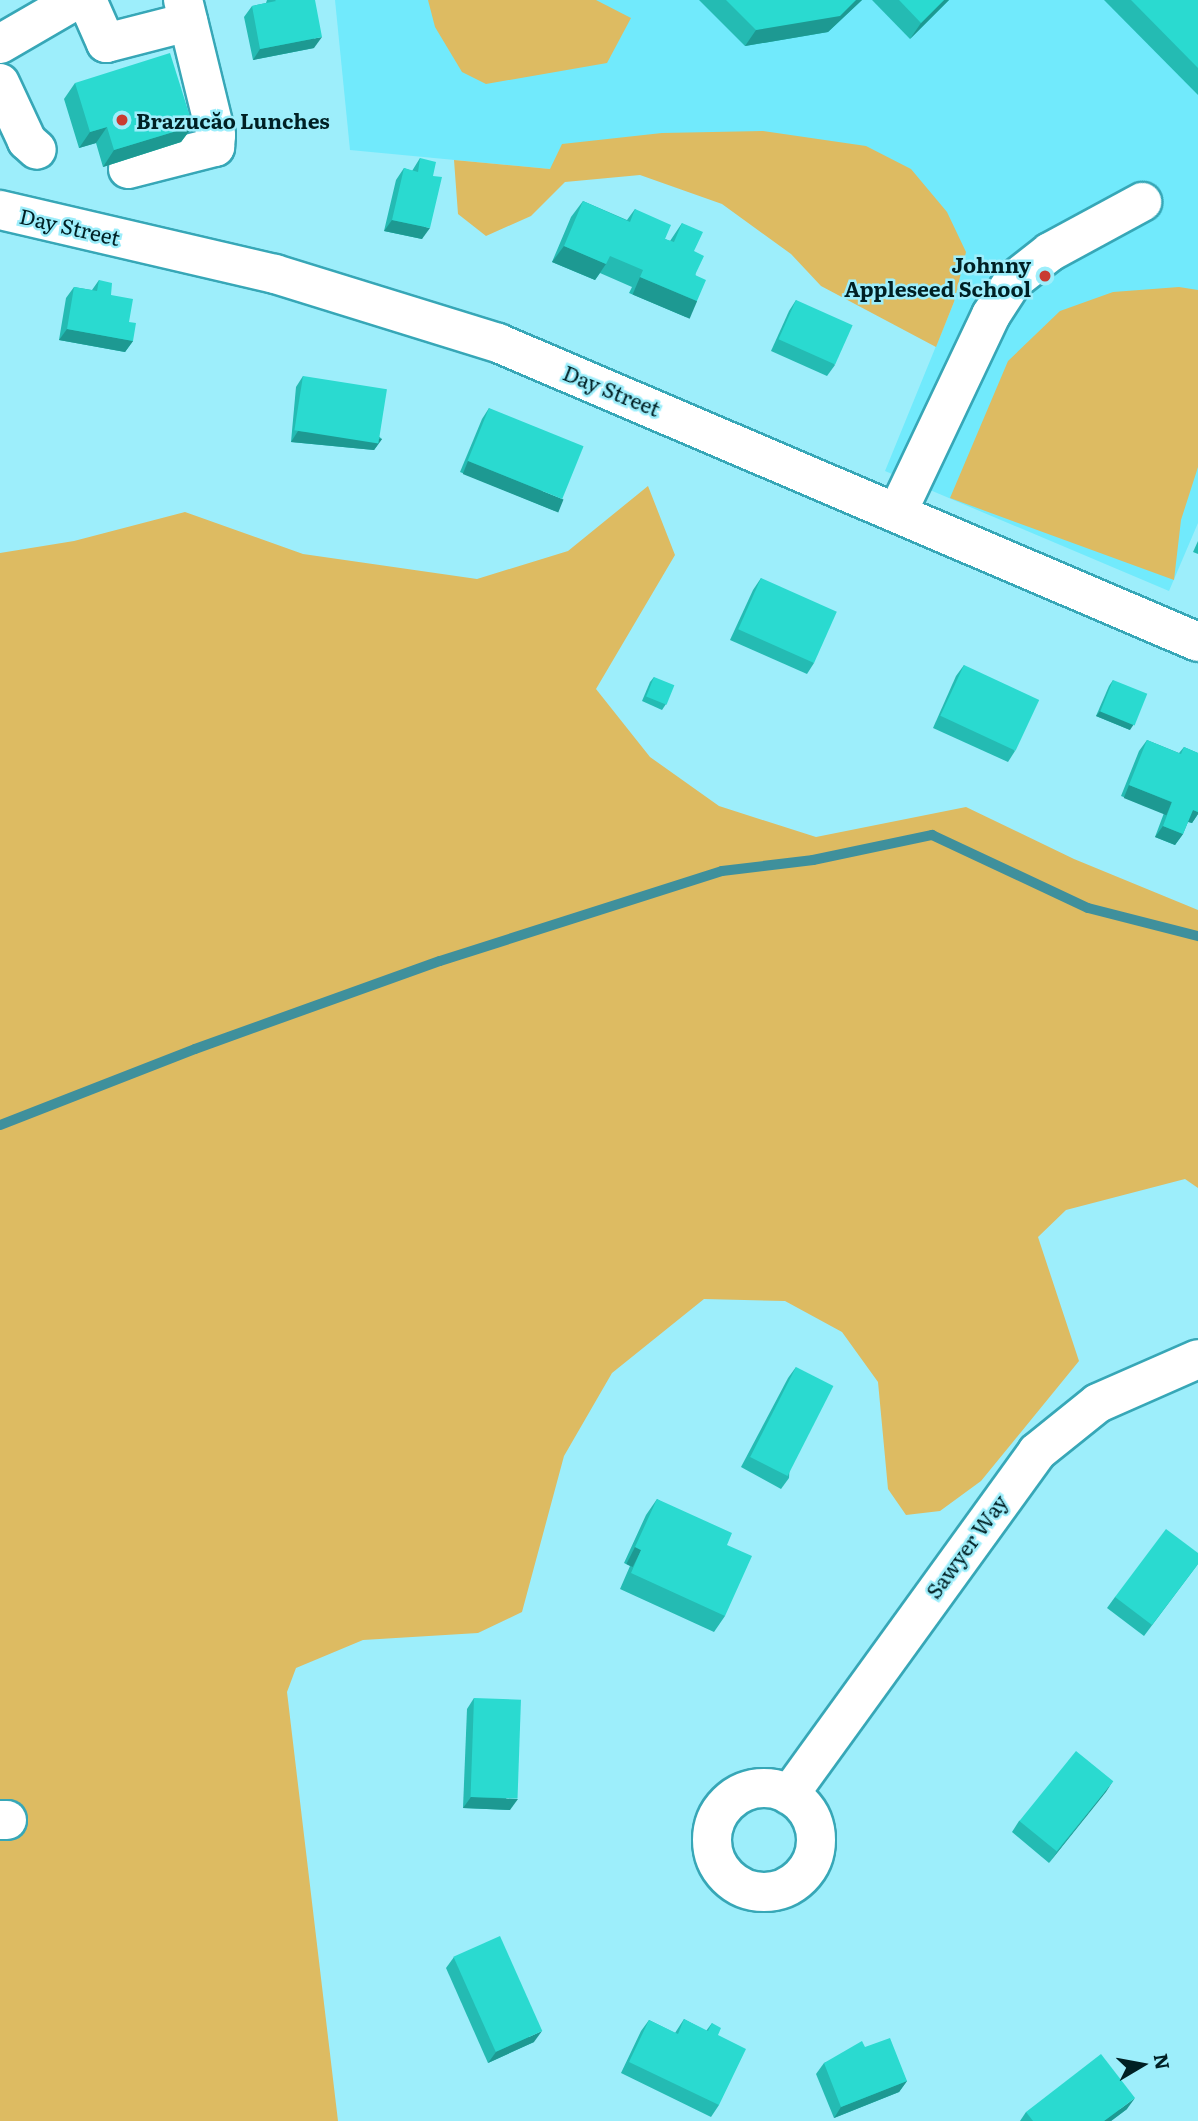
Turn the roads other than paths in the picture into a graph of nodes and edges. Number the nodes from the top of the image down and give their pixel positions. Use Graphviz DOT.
graph roads {
  1 [pos="76,0"];
  2 [pos="86,0"];
  3 [pos="186,11"];
  4 [pos="0,44"];
  5 [pos="0,83"];
  6 [pos="37,150"];
  7 [pos="128,169"];
  8 [pos="1142,202"];
  9 [pos="0,210"];
  10 [pos="897,513"];
  11 [pos="1198,642"];
  12 [pos="1198,1359"];
  13 [pos="789,1794"];
  1 -- 4 [label="main road"];
  2 -- 3 [label="main road"];
  3 -- 7 [label="main road"];
  5 -- 6 [label="main road"];
  8 -- 10 [label="main road"];
  9 -- 10 [label="main road, Day Street"];
  10 -- 11 [label="main road, Day Street"];
  12 -- 13 [label="main road, Sawyer Way"];
}
